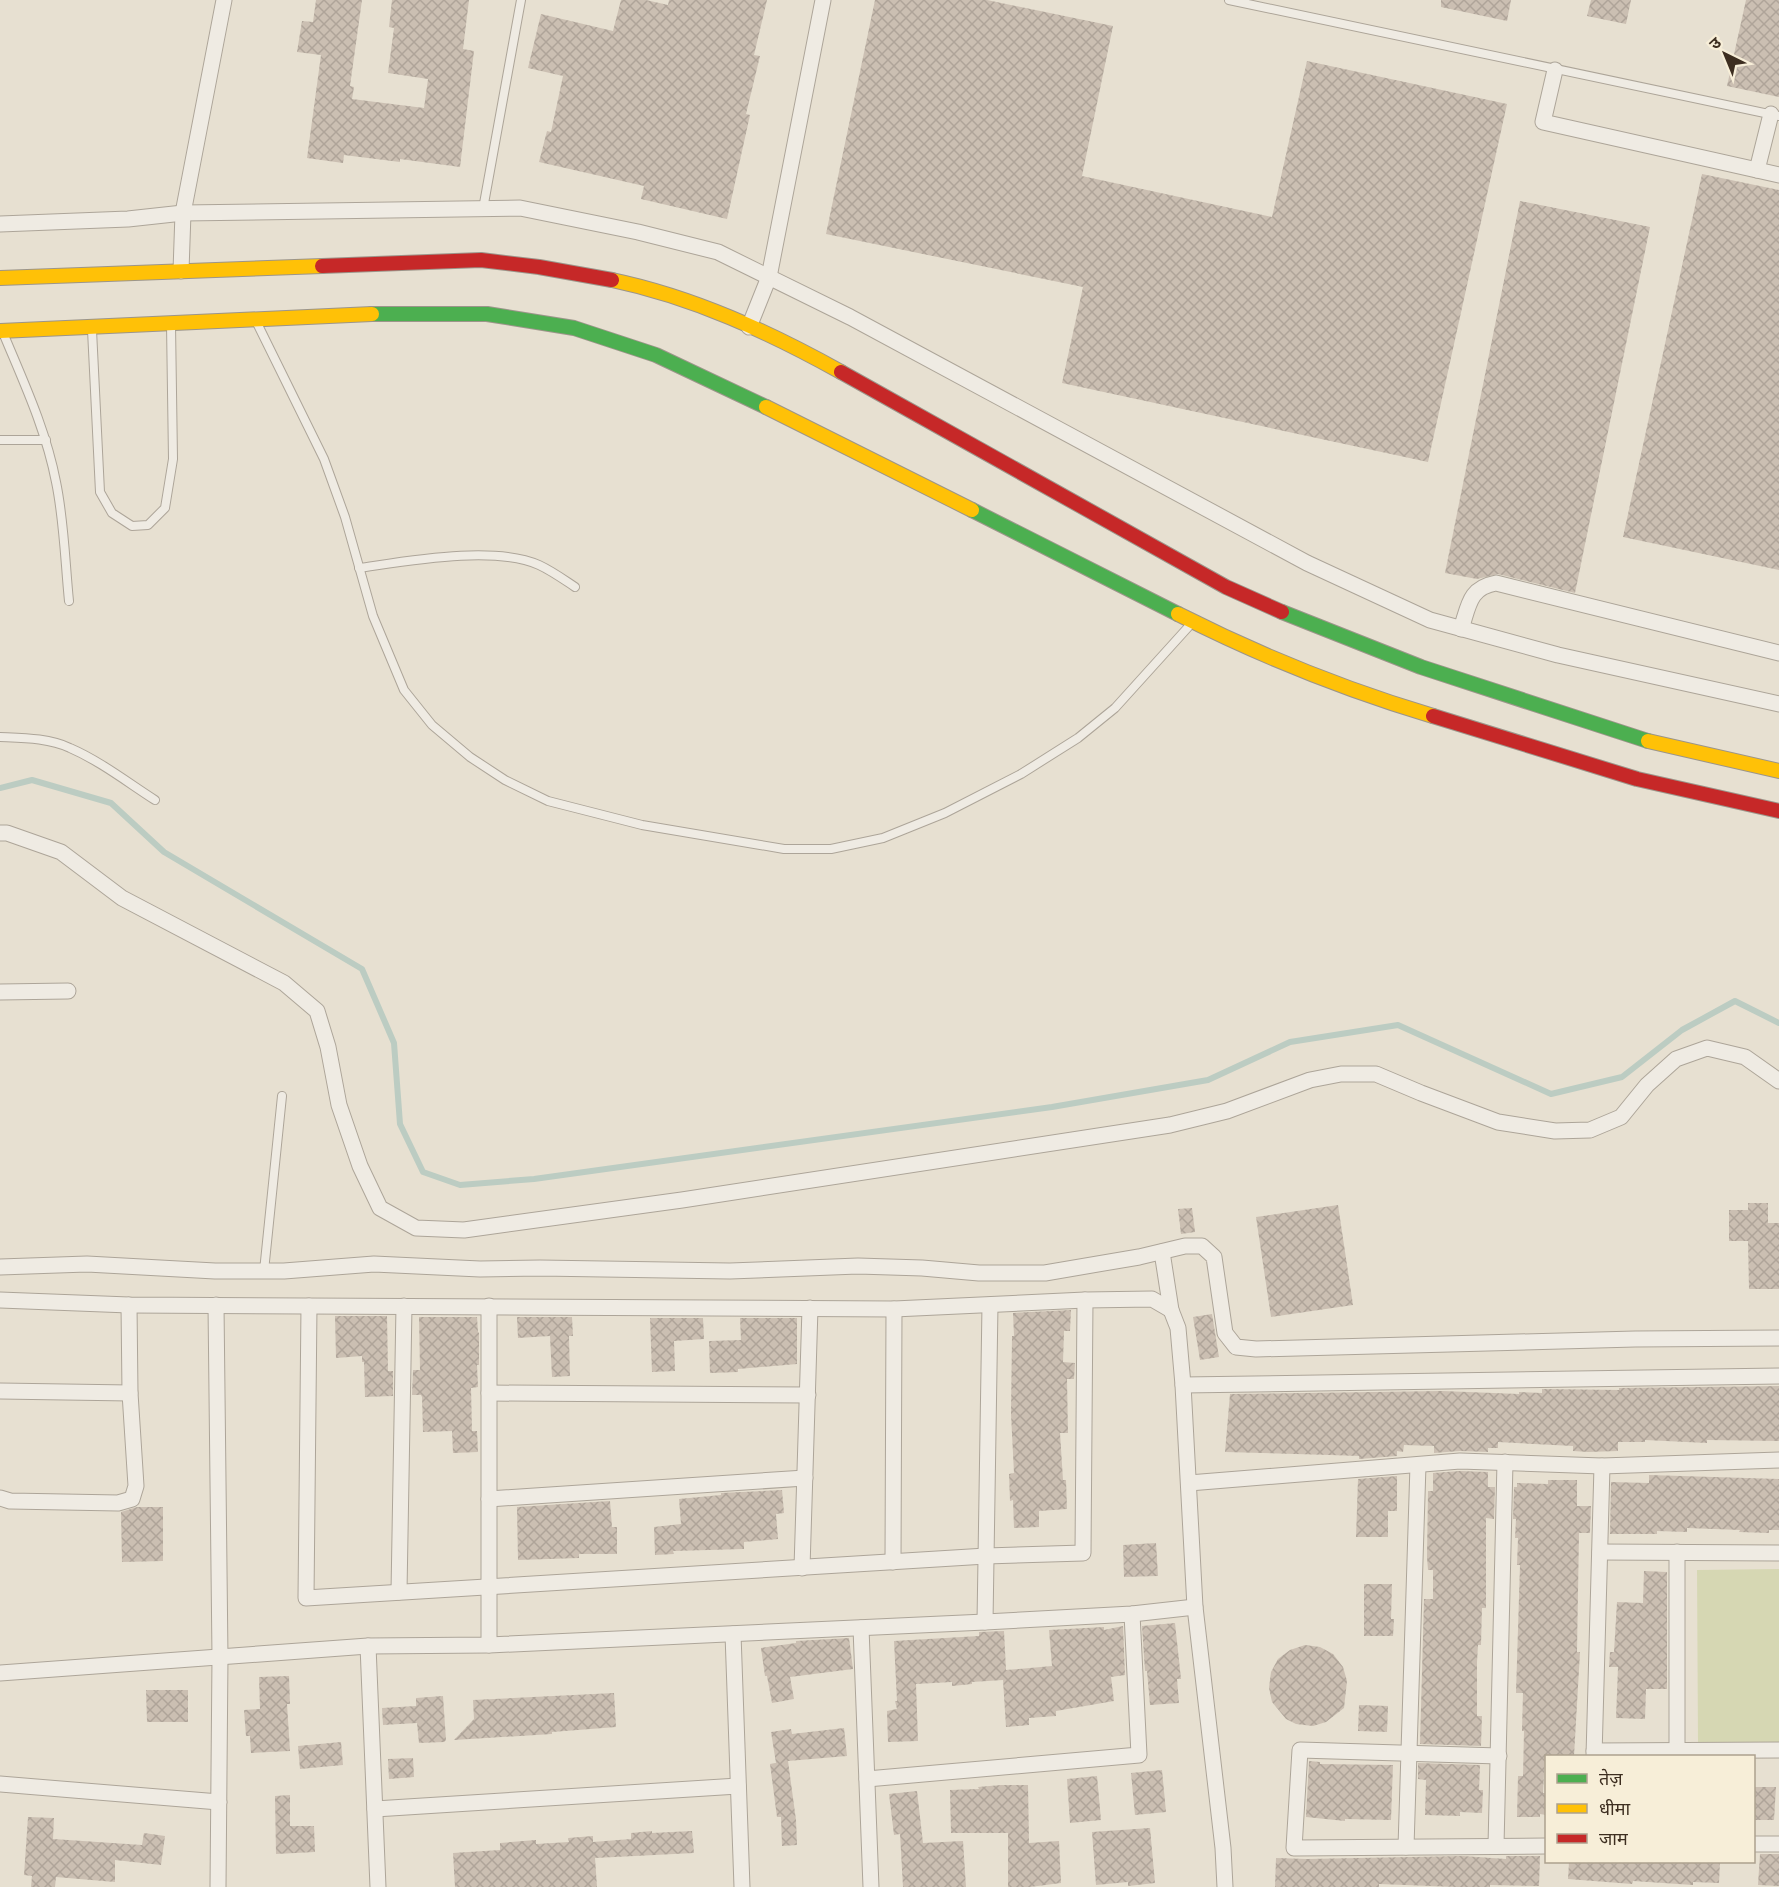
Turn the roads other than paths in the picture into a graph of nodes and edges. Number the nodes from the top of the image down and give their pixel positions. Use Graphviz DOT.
graph roads {
  1 [pos="224,0"];
  2 [pos="521,0"];
  3 [pos="823,0"];
  4 [pos="1229,0"];
  5 [pos="1555,70"];
  6 [pos="1775,115"];
  7 [pos="1757,170"];
  8 [pos="1779,175"];
  9 [pos="483,209"];
  10 [pos="183,213"];
  11 [pos="0,224"];
  12 [pos="182,271"];
  13 [pos="769,277"];
  14 [pos="0,278"];
  15 [pos="255,319"];
  16 [pos="171,323"];
  17 [pos="92,327"];
  18 [pos="749,327"];
  19 [pos="1,331"];
  20 [pos="0,440"];
  21 [pos="46,440"];
  22 [pos="359,568"];
  23 [pos="575,587"];
  24 [pos="69,601"];
  25 [pos="1192,622"];
  26 [pos="1461,629"];
  27 [pos="1779,653"];
  28 [pos="1779,704"];
  29 [pos="0,737"];
  30 [pos="1779,771"];
  31 [pos="155,800"];
  32 [pos="1779,811"];
  33 [pos="0,833"];
  34 [pos="68,991"];
  35 [pos="0,992"];
  36 [pos="1779,1081"];
  37 [pos="282,1096"];
  38 [pos="1162,1252"];
  39 [pos="0,1267"];
  40 [pos="264,1271"];
  41 [pos="0,1300"];
  42 [pos="1085,1300"];
  43 [pos="129,1305"];
  44 [pos="216,1305"];
  45 [pos="990,1305"];
  46 [pos="309,1306"];
  47 [pos="404,1306"];
  48 [pos="489,1306"];
  49 [pos="810,1308"];
  50 [pos="894,1309"];
  51 [pos="1171,1310"];
  52 [pos="1779,1338"];
  53 [pos="1779,1376"];
  54 [pos="1183,1385"];
  55 [pos="0,1391"];
  56 [pos="130,1393"];
  57 [pos="489,1393"];
  58 [pos="808,1395"];
  59 [pos="1779,1460"];
  60 [pos="1506,1462"];
  61 [pos="1418,1465"];
  62 [pos="1602,1466"];
  63 [pos="805,1479"];
  64 [pos="1189,1483"];
  65 [pos="0,1498"];
  66 [pos="489,1499"];
  67 [pos="1600,1552"];
  68 [pos="1677,1552"];
  69 [pos="1779,1553"];
  70 [pos="986,1556"];
  71 [pos="893,1562"];
  72 [pos="802,1568"];
  73 [pos="489,1587"];
  74 [pos="399,1592"];
  75 [pos="1195,1606"];
  76 [pos="1132,1614"];
  77 [pos="985,1622"];
  78 [pos="861,1628"];
  79 [pos="733,1634"];
  80 [pos="489,1645"];
  81 [pos="368,1647"];
  82 [pos="220,1657"];
  83 [pos="0,1673"];
  84 [pos="1677,1750"];
  85 [pos="1779,1750"];
  86 [pos="1408,1753"];
  87 [pos="1594,1754"];
  88 [pos="1499,1756"];
  89 [pos="867,1779"];
  90 [pos="0,1784"];
  91 [pos="738,1786"];
  92 [pos="219,1802"];
  93 [pos="375,1809"];
  94 [pos="1755,1844"];
  95 [pos="1779,1844"];
  96 [pos="1496,1846"];
  97 [pos="1545,1846"];
  98 [pos="1406,1847"];
  99 [pos="218,1887"];
  100 [pos="378,1887"];
  101 [pos="741,1887"];
  102 [pos="871,1887"];
  103 [pos="1225,1887"];
  1 -- 10 [label="street"];
  2 -- 9 [label="lane"];
  3 -- 13 [label="street"];
  4 -- 5 [label="lane"];
  5 -- 6 [label="lane"];
  5 -- 7 [label="street"];
  6 -- 7 [label="street"];
  7 -- 8 [label="street"];
  9 -- 10 [label="street"];
  9 -- 13 [label="street"];
  10 -- 11 [label="street"];
  10 -- 12 [label="street"];
  12 -- 14 [label="main road"];
  12 -- 18 [label="main road"];
  13 -- 18 [label="street"];
  13 -- 26 [label="street"];
  15 -- 16 [label="main road"];
  15 -- 22 [label="lane"];
  15 -- 25 [label="main road"];
  16 -- 17 [label="main road"];
  16 -- 17 [label="lane"];
  17 -- 19 [label="main road"];
  18 -- 30 [label="main road"];
  19 -- 21 [label="lane"];
  20 -- 21 [label="lane"];
  21 -- 24 [label="lane"];
  22 -- 23 [label="lane"];
  22 -- 25 [label="lane"];
  25 -- 32 [label="main road"];
  26 -- 27 [label="street"];
  26 -- 28 [label="street"];
  29 -- 31 [label="lane"];
  33 -- 36 [label="street"];
  34 -- 35 [label="street"];
  37 -- 40 [label="lane"];
  38 -- 40 [label="street"];
  38 -- 51 [label="street"];
  38 -- 52 [label="street"];
  39 -- 40 [label="street"];
  41 -- 43 [label="street"];
  42 -- 45 [label="street"];
  42 -- 51 [label="street"];
  42 -- 70 [label="street"];
  43 -- 44 [label="street"];
  43 -- 56 [label="street"];
  44 -- 46 [label="street"];
  44 -- 82 [label="street"];
  45 -- 50 [label="street"];
  45 -- 70 [label="street"];
  46 -- 47 [label="street"];
  46 -- 74 [label="street"];
  47 -- 48 [label="street"];
  47 -- 74 [label="street"];
  48 -- 49 [label="street"];
  48 -- 57 [label="street"];
  49 -- 50 [label="street"];
  49 -- 58 [label="street"];
  50 -- 71 [label="street"];
  51 -- 54 [label="street"];
  53 -- 54 [label="street"];
  54 -- 64 [label="street"];
  55 -- 56 [label="street"];
  56 -- 65 [label="street"];
  57 -- 58 [label="street"];
  57 -- 66 [label="street"];
  58 -- 63 [label="street"];
  59 -- 62 [label="street"];
  60 -- 61 [label="street"];
  60 -- 62 [label="street"];
  60 -- 88 [label="street"];
  61 -- 64 [label="street"];
  61 -- 86 [label="street"];
  62 -- 67 [label="street"];
  63 -- 66 [label="street"];
  63 -- 72 [label="street"];
  64 -- 75 [label="street"];
  66 -- 73 [label="street"];
  67 -- 68 [label="street"];
  67 -- 87 [label="street"];
  68 -- 69 [label="street"];
  68 -- 84 [label="street"];
  70 -- 71 [label="street"];
  70 -- 77 [label="street"];
  71 -- 72 [label="street"];
  72 -- 73 [label="street"];
  73 -- 74 [label="street"];
  73 -- 80 [label="street"];
  75 -- 76 [label="street"];
  75 -- 103 [label="street"];
  76 -- 77 [label="street"];
  76 -- 89 [label="street"];
  77 -- 78 [label="street"];
  78 -- 79 [label="street"];
  78 -- 89 [label="street"];
  79 -- 80 [label="street"];
  79 -- 91 [label="street"];
  80 -- 81 [label="street"];
  81 -- 82 [label="street"];
  81 -- 93 [label="street"];
  82 -- 83 [label="street"];
  82 -- 92 [label="street"];
  84 -- 85 [label="street"];
  84 -- 87 [label="street"];
  86 -- 88 [label="street"];
  86 -- 98 [label="street"];
  86 -- 98 [label="street"];
  88 -- 96 [label="street"];
  89 -- 102 [label="street"];
  90 -- 92 [label="street"];
  91 -- 93 [label="street"];
  91 -- 101 [label="street"];
  92 -- 99 [label="street"];
  93 -- 100 [label="street"];
  94 -- 95 [label="street"];
  96 -- 97 [label="street"];
  96 -- 98 [label="street"];
}
